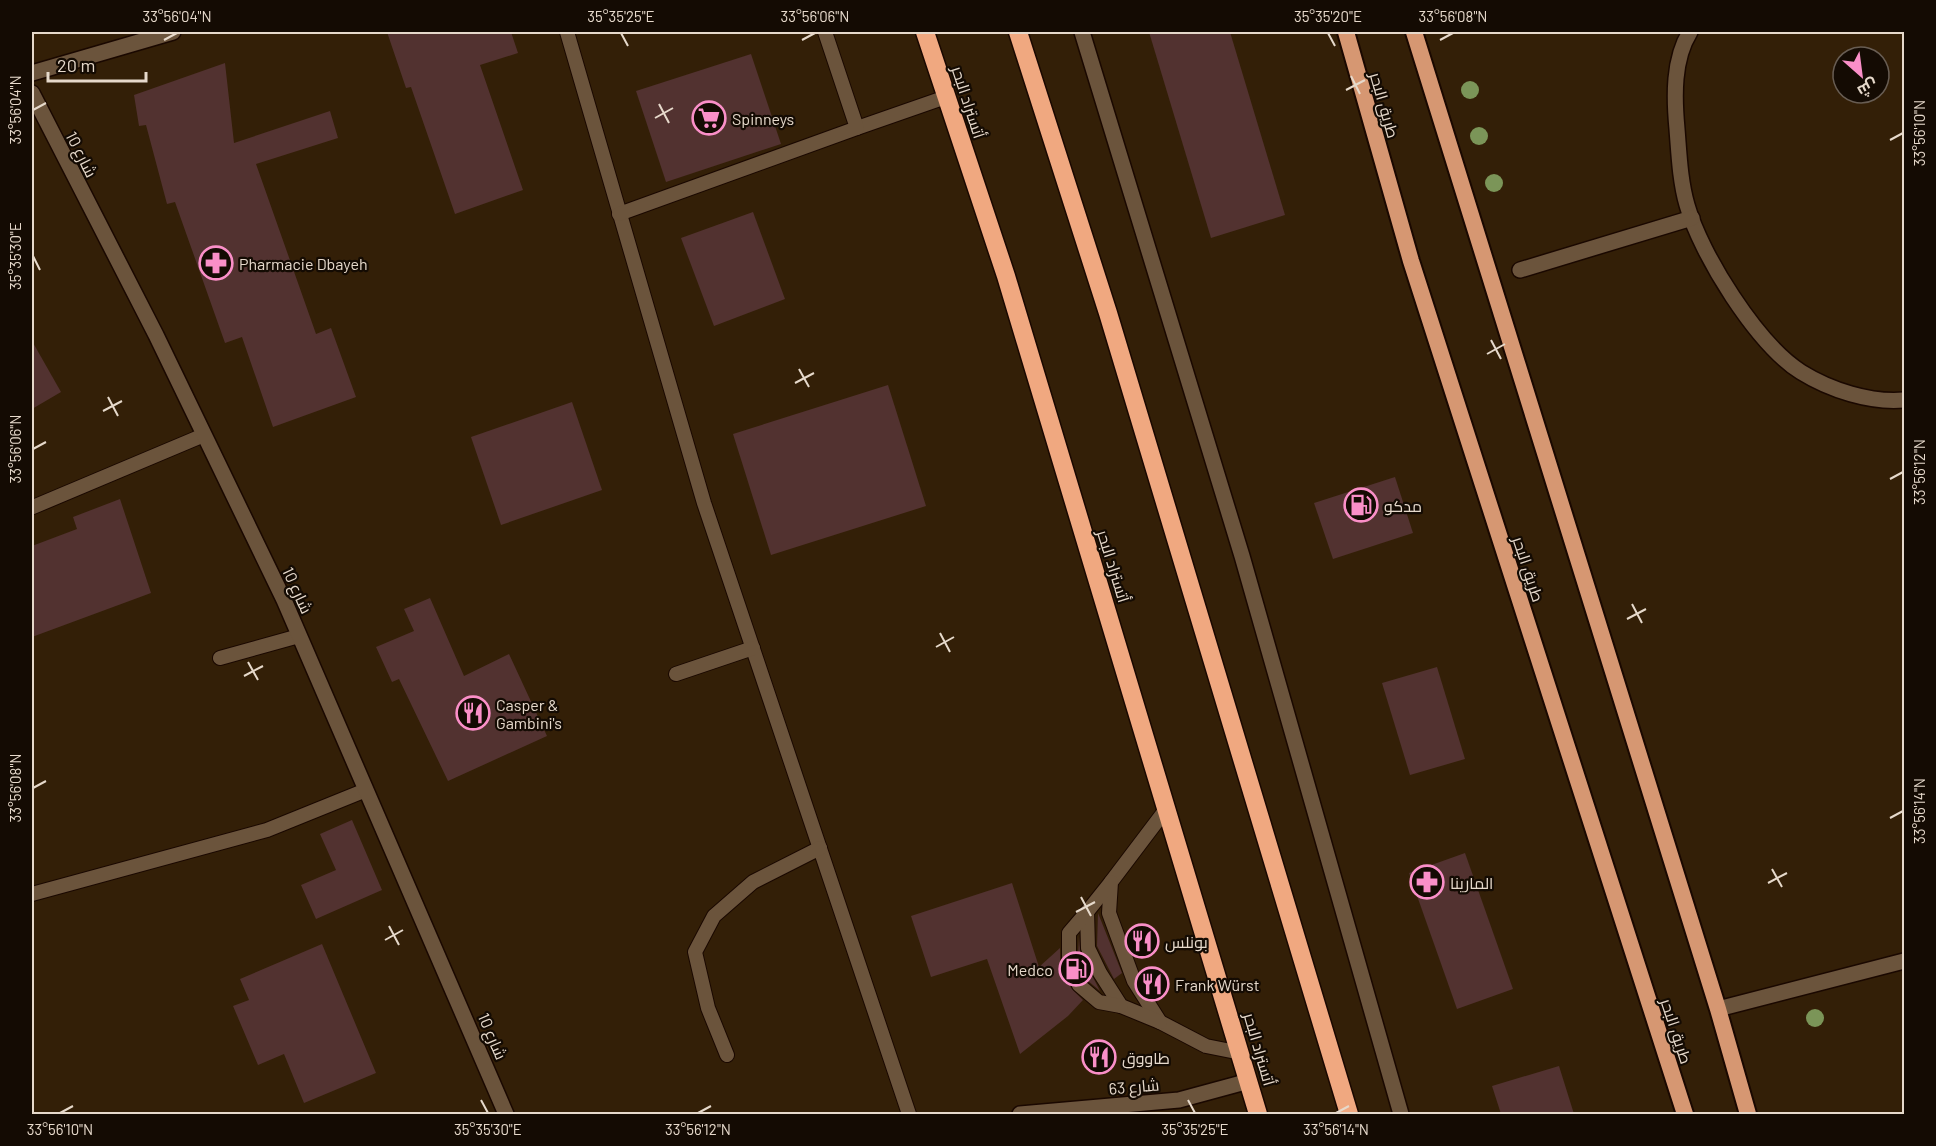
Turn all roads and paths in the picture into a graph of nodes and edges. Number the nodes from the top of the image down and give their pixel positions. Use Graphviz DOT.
graph roads {
  1 [pos="173,32"];
  2 [pos="567,32"];
  3 [pos="825,32"];
  4 [pos="925,32"];
  5 [pos="1018,32"];
  6 [pos="1082,32"];
  7 [pos="1346,32"];
  8 [pos="1414,32"];
  9 [pos="1690,32"];
  10 [pos="32,73"];
  11 [pos="32,93"];
  12 [pos="946,97"];
  13 [pos="857,128"];
  14 [pos="619,214"];
  15 [pos="1692,218"];
  16 [pos="1520,270"];
  17 [pos="1905,400"];
  18 [pos="204,435"];
  19 [pos="33,507"];
  20 [pos="299,636"];
  21 [pos="753,648"];
  22 [pos="220,658"];
  23 [pos="676,674"];
  24 [pos="366,790"];
  25 [pos="1167,808"];
  26 [pos="820,848"];
  27 [pos="1111,882"];
  28 [pos="32,894"];
  29 [pos="1087,912"];
  30 [pos="1905,961"];
  31 [pos="1121,1006"];
  32 [pos="1718,1009"];
  33 [pos="1160,1022"];
  34 [pos="1241,1053"];
  35 [pos="728,1055"];
  36 [pos="1249,1081"];
  37 [pos="506,1114"];
  38 [pos="909,1114"];
  39 [pos="1020,1114"];
  40 [pos="1258,1114"];
  41 [pos="1349,1114"];
  42 [pos="1401,1114"];
  43 [pos="1685,1114"];
  44 [pos="1748,1114"];
  1 -- 10 [label="street"];
  2 -- 14 [label="lane"];
  3 -- 13 [label="lane"];
  4 -- 12 [label="highway, أتستراد البحر"];
  5 -- 41 [label="highway"];
  6 -- 42 [label="street"];
  7 -- 43 [label="highway, طريق البحر"];
  8 -- 32 [label="highway"];
  9 -- 15 [label="street"];
  11 -- 18 [label="street, شارع 10"];
  12 -- 13 [label="lane"];
  12 -- 25 [label="highway, أتستراد البحر"];
  13 -- 14 [label="lane"];
  14 -- 21 [label="lane"];
  15 -- 16 [label="street"];
  15 -- 17 [label="street"];
  18 -- 19 [label="lane"];
  18 -- 20 [label="street, شارع 10"];
  20 -- 22 [label="lane"];
  20 -- 24 [label="street, شارع 10"];
  21 -- 23 [label="lane"];
  21 -- 26 [label="lane"];
  24 -- 28 [label="lane"];
  24 -- 37 [label="street, شارع 10"];
  25 -- 27 [label="lane"];
  25 -- 34 [label="highway, أتستراد البحر"];
  26 -- 35 [label="lane"];
  26 -- 38 [label="lane"];
  27 -- 29 [label="lane"];
  27 -- 33 [label="lane"];
  29 -- 31 [label="lane"];
  29 -- 31 [label="lane"];
  30 -- 32 [label="street"];
  31 -- 33 [label="lane"];
  32 -- 44 [label="highway"];
  33 -- 34 [label="lane"];
  34 -- 36 [label="highway, أتستراد البحر"];
  36 -- 39 [label="street, شارع 63"];
  36 -- 40 [label="highway, أتستراد البحر"];
}
